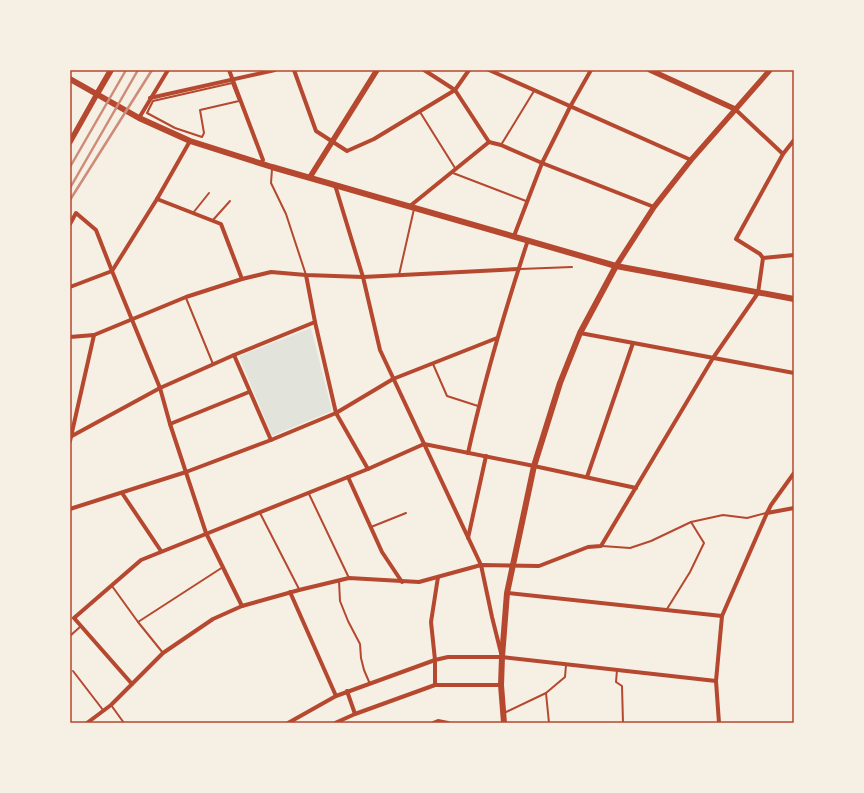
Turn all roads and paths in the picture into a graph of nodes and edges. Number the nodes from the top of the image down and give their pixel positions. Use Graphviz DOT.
graph roads {
  1 [pos="111,70"];
  2 [pos="168,70"];
  3 [pos="229,70"];
  4 [pos="275,70"];
  5 [pos="294,70"];
  6 [pos="377,70"];
  7 [pos="424,70"];
  8 [pos="469,70"];
  9 [pos="489,70"];
  10 [pos="591,70"];
  11 [pos="650,70"];
  12 [pos="770,70"];
  13 [pos="70,79"];
  14 [pos="233,80"];
  15 [pos="456,90"];
  16 [pos="534,90"];
  17 [pos="97,94"];
  18 [pos="151,99"];
  19 [pos="570,107"];
  20 [pos="735,109"];
  21 [pos="420,112"];
  22 [pos="139,118"];
  23 [pos="794,140"];
  24 [pos="190,141"];
  25 [pos="332,141"];
  26 [pos="70,142"];
  27 [pos="489,142"];
  28 [pos="501,145"];
  29 [pos="783,154"];
  30 [pos="691,160"];
  31 [pos="542,162"];
  32 [pos="261,163"];
  33 [pos="272,167"];
  34 [pos="455,169"];
  35 [pos="451,172"];
  36 [pos="310,177"];
  37 [pos="335,184"];
  38 [pos="209,193"];
  39 [pos="157,199"];
  40 [pos="230,201"];
  41 [pos="526,201"];
  42 [pos="412,206"];
  43 [pos="654,207"];
  44 [pos="193,213"];
  45 [pos="212,220"];
  46 [pos="70,224"];
  47 [pos="514,236"];
  48 [pos="528,240"];
  49 [pos="794,255"];
  50 [pos="763,258"];
  51 [pos="616,266"];
  52 [pos="572,267"];
  53 [pos="518,269"];
  54 [pos="112,271"];
  55 [pos="306,275"];
  56 [pos="398,276"];
  57 [pos="363,277"];
  58 [pos="242,279"];
  59 [pos="70,287"];
  60 [pos="758,293"];
  61 [pos="186,297"];
  62 [pos="794,300"];
  63 [pos="131,320"];
  64 [pos="315,322"];
  65 [pos="580,333"];
  66 [pos="94,335"];
  67 [pos="70,337"];
  68 [pos="497,338"];
  69 [pos="633,343"];
  70 [pos="234,355"];
  71 [pos="713,358"];
  72 [pos="433,363"];
  73 [pos="213,364"];
  74 [pos="794,373"];
  75 [pos="393,379"];
  76 [pos="160,388"];
  77 [pos="249,392"];
  78 [pos="479,406"];
  79 [pos="336,413"];
  80 [pos="170,424"];
  81 [pos="70,438"];
  82 [pos="271,440"];
  83 [pos="424,444"];
  84 [pos="468,453"];
  85 [pos="486,456"];
  86 [pos="534,466"];
  87 [pos="368,469"];
  88 [pos="186,472"];
  89 [pos="794,473"];
  90 [pos="348,477"];
  91 [pos="587,477"];
  92 [pos="636,488"];
  93 [pos="309,492"];
  94 [pos="122,493"];
  95 [pos="794,508"];
  96 [pos="70,509"];
  97 [pos="259,512"];
  98 [pos="406,513"];
  99 [pos="767,513"];
  100 [pos="691,522"];
  101 [pos="371,527"];
  102 [pos="206,533"];
  103 [pos="468,538"];
  104 [pos="600,546"];
  105 [pos="161,551"];
  106 [pos="481,565"];
  107 [pos="512,566"];
  108 [pos="223,567"];
  109 [pos="438,577"];
  110 [pos="349,578"];
  111 [pos="339,581"];
  112 [pos="402,582"];
  113 [pos="112,586"];
  114 [pos="299,590"];
  115 [pos="290,592"];
  116 [pos="507,593"];
  117 [pos="242,606"];
  118 [pos="667,610"];
  119 [pos="722,616"];
  120 [pos="72,618"];
  121 [pos="138,622"];
  122 [pos="81,626"];
  123 [pos="70,636"];
  124 [pos="163,653"];
  125 [pos="502,657"];
  126 [pos="435,660"];
  127 [pos="566,664"];
  128 [pos="617,670"];
  129 [pos="73,671"];
  130 [pos="716,681"];
  131 [pos="132,684"];
  132 [pos="371,684"];
  133 [pos="435,685"];
  134 [pos="501,685"];
  135 [pos="347,692"];
  136 [pos="546,693"];
  137 [pos="336,696"];
  138 [pos="111,705"];
  139 [pos="104,711"];
  140 [pos="355,714"];
  141 [pos="503,714"];
  142 [pos="87,723"];
  143 [pos="124,723"];
  144 [pos="288,723"];
  145 [pos="335,723"];
  146 [pos="433,723"];
  147 [pos="448,723"];
  148 [pos="504,723"];
  149 [pos="549,723"];
  150 [pos="623,723"];
  151 [pos="720,723"];
  1 -- 17 [label="main road"];
  2 -- 18 [label="street"];
  3 -- 14 [label="street"];
  4 -- 14 [label="street"];
  5 -- 25 [label="street"];
  6 -- 25 [label="street"];
  7 -- 15 [label="street"];
  8 -- 15 [label="street"];
  9 -- 16 [label="street"];
  10 -- 19 [label="street"];
  11 -- 20 [label="street"];
  12 -- 20 [label="street"];
  13 -- 17 [label="main road"];
  14 -- 18 [label="street"];
  14 -- 32 [label="street"];
  15 -- 21 [label="street"];
  15 -- 27 [label="street"];
  16 -- 19 [label="street"];
  16 -- 28 [label="lane"];
  17 -- 22 [label="main road"];
  17 -- 26 [label="street"];
  18 -- 18 [label="lane"];
  18 -- 22 [label="street"];
  19 -- 30 [label="street"];
  19 -- 31 [label="street"];
  20 -- 29 [label="street"];
  20 -- 30 [label="street"];
  21 -- 25 [label="street"];
  21 -- 34 [label="lane"];
  22 -- 24 [label="main road"];
  23 -- 29 [label="street"];
  24 -- 32 [label="main road"];
  24 -- 39 [label="street"];
  25 -- 36 [label="street"];
  27 -- 28 [label="street"];
  27 -- 34 [label="street"];
  28 -- 31 [label="street"];
  29 -- 50 [label="street"];
  30 -- 43 [label="street"];
  31 -- 41 [label="street"];
  31 -- 43 [label="street"];
  32 -- 33 [label="main road"];
  33 -- 36 [label="main road"];
  33 -- 55 [label="lane"];
  34 -- 35 [label="street"];
  35 -- 41 [label="lane"];
  35 -- 42 [label="street"];
  36 -- 37 [label="main road"];
  37 -- 42 [label="main road"];
  37 -- 57 [label="street"];
  38 -- 44 [label="lane"];
  39 -- 44 [label="street"];
  39 -- 54 [label="street"];
  40 -- 45 [label="lane"];
  41 -- 47 [label="street"];
  42 -- 47 [label="main road"];
  42 -- 56 [label="lane"];
  43 -- 51 [label="street"];
  44 -- 45 [label="street"];
  45 -- 58 [label="street"];
  46 -- 54 [label="street"];
  47 -- 48 [label="main road"];
  48 -- 51 [label="main road"];
  48 -- 53 [label="street"];
  49 -- 50 [label="street"];
  50 -- 60 [label="street"];
  51 -- 60 [label="main road"];
  51 -- 65 [label="main road"];
  52 -- 53 [label="lane"];
  53 -- 56 [label="street"];
  53 -- 68 [label="street"];
  54 -- 59 [label="street"];
  54 -- 63 [label="street"];
  55 -- 57 [label="street"];
  55 -- 58 [label="street"];
  55 -- 64 [label="street"];
  56 -- 57 [label="street"];
  57 -- 75 [label="street"];
  58 -- 61 [label="street"];
  60 -- 62 [label="main road"];
  60 -- 71 [label="street"];
  61 -- 63 [label="street"];
  61 -- 73 [label="lane"];
  63 -- 66 [label="street"];
  63 -- 76 [label="street"];
  64 -- 70 [label="street"];
  64 -- 79 [label="street"];
  65 -- 69 [label="street"];
  65 -- 86 [label="main road"];
  66 -- 67 [label="street"];
  66 -- 81 [label="street"];
  68 -- 72 [label="street"];
  68 -- 78 [label="street"];
  69 -- 71 [label="street"];
  69 -- 91 [label="street"];
  70 -- 73 [label="street"];
  70 -- 77 [label="street"];
  71 -- 74 [label="street"];
  71 -- 92 [label="street"];
  72 -- 75 [label="street"];
  72 -- 78 [label="lane"];
  73 -- 76 [label="street"];
  75 -- 79 [label="street"];
  75 -- 83 [label="street"];
  76 -- 80 [label="street"];
  76 -- 81 [label="street"];
  77 -- 80 [label="street"];
  77 -- 82 [label="street"];
  78 -- 84 [label="street"];
  79 -- 82 [label="street"];
  79 -- 87 [label="street"];
  80 -- 88 [label="street"];
  82 -- 88 [label="street"];
  83 -- 84 [label="street"];
  83 -- 87 [label="street"];
  83 -- 103 [label="street"];
  84 -- 85 [label="street"];
  85 -- 86 [label="street"];
  85 -- 103 [label="street"];
  86 -- 91 [label="street"];
  86 -- 107 [label="main road"];
  87 -- 90 [label="street"];
  88 -- 94 [label="street"];
  88 -- 102 [label="street"];
  89 -- 99 [label="street"];
  90 -- 93 [label="street"];
  90 -- 101 [label="street"];
  91 -- 92 [label="street"];
  92 -- 104 [label="street"];
  93 -- 97 [label="street"];
  93 -- 110 [label="lane"];
  94 -- 96 [label="street"];
  94 -- 105 [label="street"];
  95 -- 99 [label="street"];
  97 -- 102 [label="street"];
  97 -- 114 [label="lane"];
  98 -- 101 [label="lane"];
  99 -- 100 [label="lane"];
  99 -- 119 [label="street"];
  100 -- 104 [label="lane"];
  100 -- 118 [label="lane"];
  101 -- 112 [label="street"];
  102 -- 105 [label="street"];
  102 -- 108 [label="street"];
  103 -- 106 [label="street"];
  104 -- 107 [label="street"];
  105 -- 113 [label="street"];
  106 -- 107 [label="street"];
  106 -- 109 [label="street"];
  106 -- 125 [label="street"];
  107 -- 116 [label="main road"];
  108 -- 117 [label="street"];
  108 -- 121 [label="lane"];
  109 -- 112 [label="street"];
  109 -- 126 [label="street"];
  110 -- 111 [label="street"];
  110 -- 112 [label="street"];
  111 -- 114 [label="street"];
  111 -- 132 [label="lane"];
  113 -- 120 [label="street"];
  113 -- 121 [label="lane"];
  114 -- 115 [label="street"];
  115 -- 117 [label="street"];
  115 -- 137 [label="street"];
  116 -- 118 [label="street"];
  116 -- 125 [label="main road"];
  117 -- 124 [label="street"];
  118 -- 119 [label="street"];
  119 -- 130 [label="street"];
  120 -- 122 [label="street"];
  121 -- 124 [label="lane"];
  122 -- 123 [label="lane"];
  122 -- 131 [label="street"];
  124 -- 131 [label="street"];
  125 -- 126 [label="street"];
  125 -- 127 [label="street"];
  125 -- 134 [label="main road"];
  126 -- 132 [label="street"];
  126 -- 133 [label="street"];
  127 -- 128 [label="street"];
  127 -- 136 [label="lane"];
  128 -- 130 [label="street"];
  128 -- 150 [label="lane"];
  129 -- 139 [label="lane"];
  130 -- 151 [label="street"];
  131 -- 138 [label="street"];
  132 -- 135 [label="street"];
  133 -- 134 [label="street"];
  133 -- 140 [label="street"];
  134 -- 141 [label="main road"];
  135 -- 137 [label="street"];
  135 -- 140 [label="street"];
  136 -- 141 [label="lane"];
  136 -- 149 [label="lane"];
  137 -- 144 [label="street"];
  138 -- 139 [label="street"];
  138 -- 143 [label="lane"];
  139 -- 142 [label="street"];
  140 -- 145 [label="street"];
  141 -- 148 [label="main road"];
  146 -- 147 [label="street"];
}
